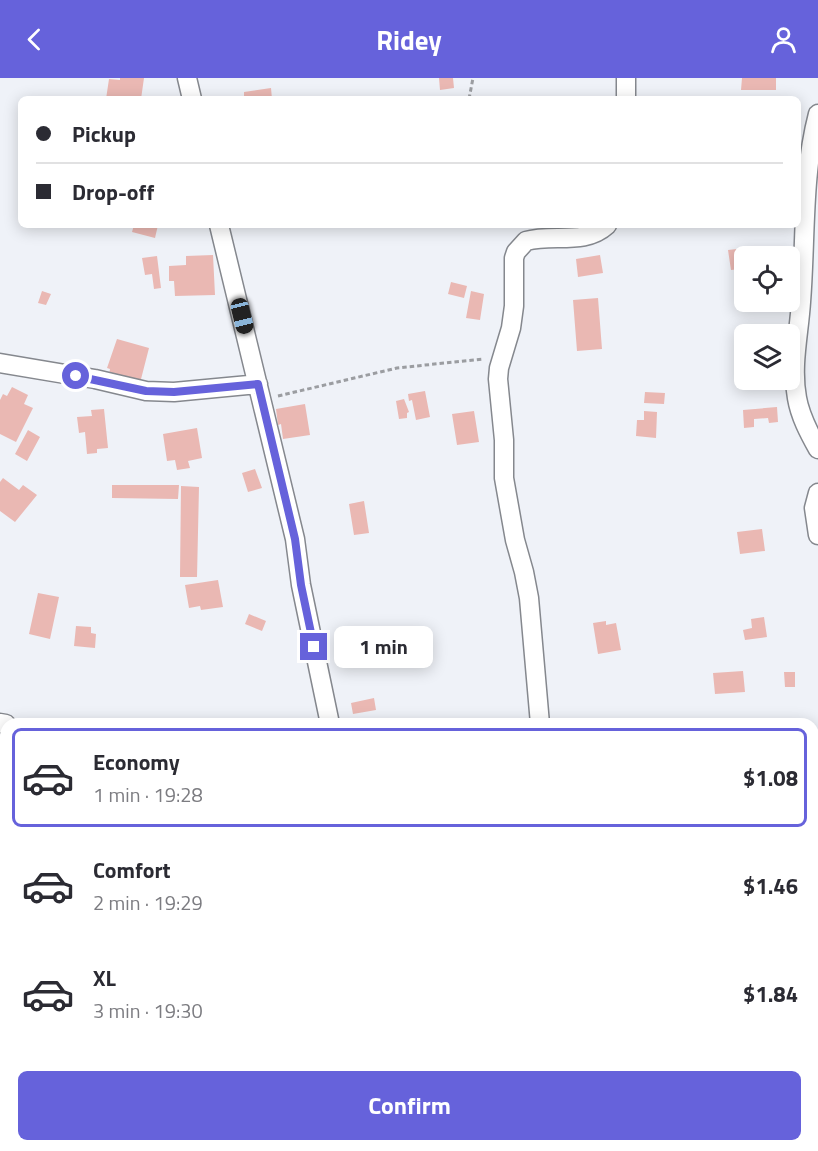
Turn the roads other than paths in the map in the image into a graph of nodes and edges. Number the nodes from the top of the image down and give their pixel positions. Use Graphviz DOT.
graph roads {
  1 [pos="188,78"];
  2 [pos="626,78"];
  3 [pos="191,96"];
  4 [pos="626,96"];
  5 [pos="818,114"];
  6 [pos="220,228"];
  7 [pos="604,228"];
  8 [pos="0,363"];
  9 [pos="260,392"];
  10 [pos="818,449"];
  11 [pos="818,493"];
  12 [pos="818,535"];
  13 [pos="329,718"];
  14 [pos="539,718"];
  1 -- 3 [label="street"];
  2 -- 4 [label="street"];
  5 -- 10 [label="street"];
  6 -- 9 [label="street"];
  7 -- 14 [label="street"];
  8 -- 9 [label="street"];
  9 -- 13 [label="street"];
  11 -- 12 [label="street"];
}
